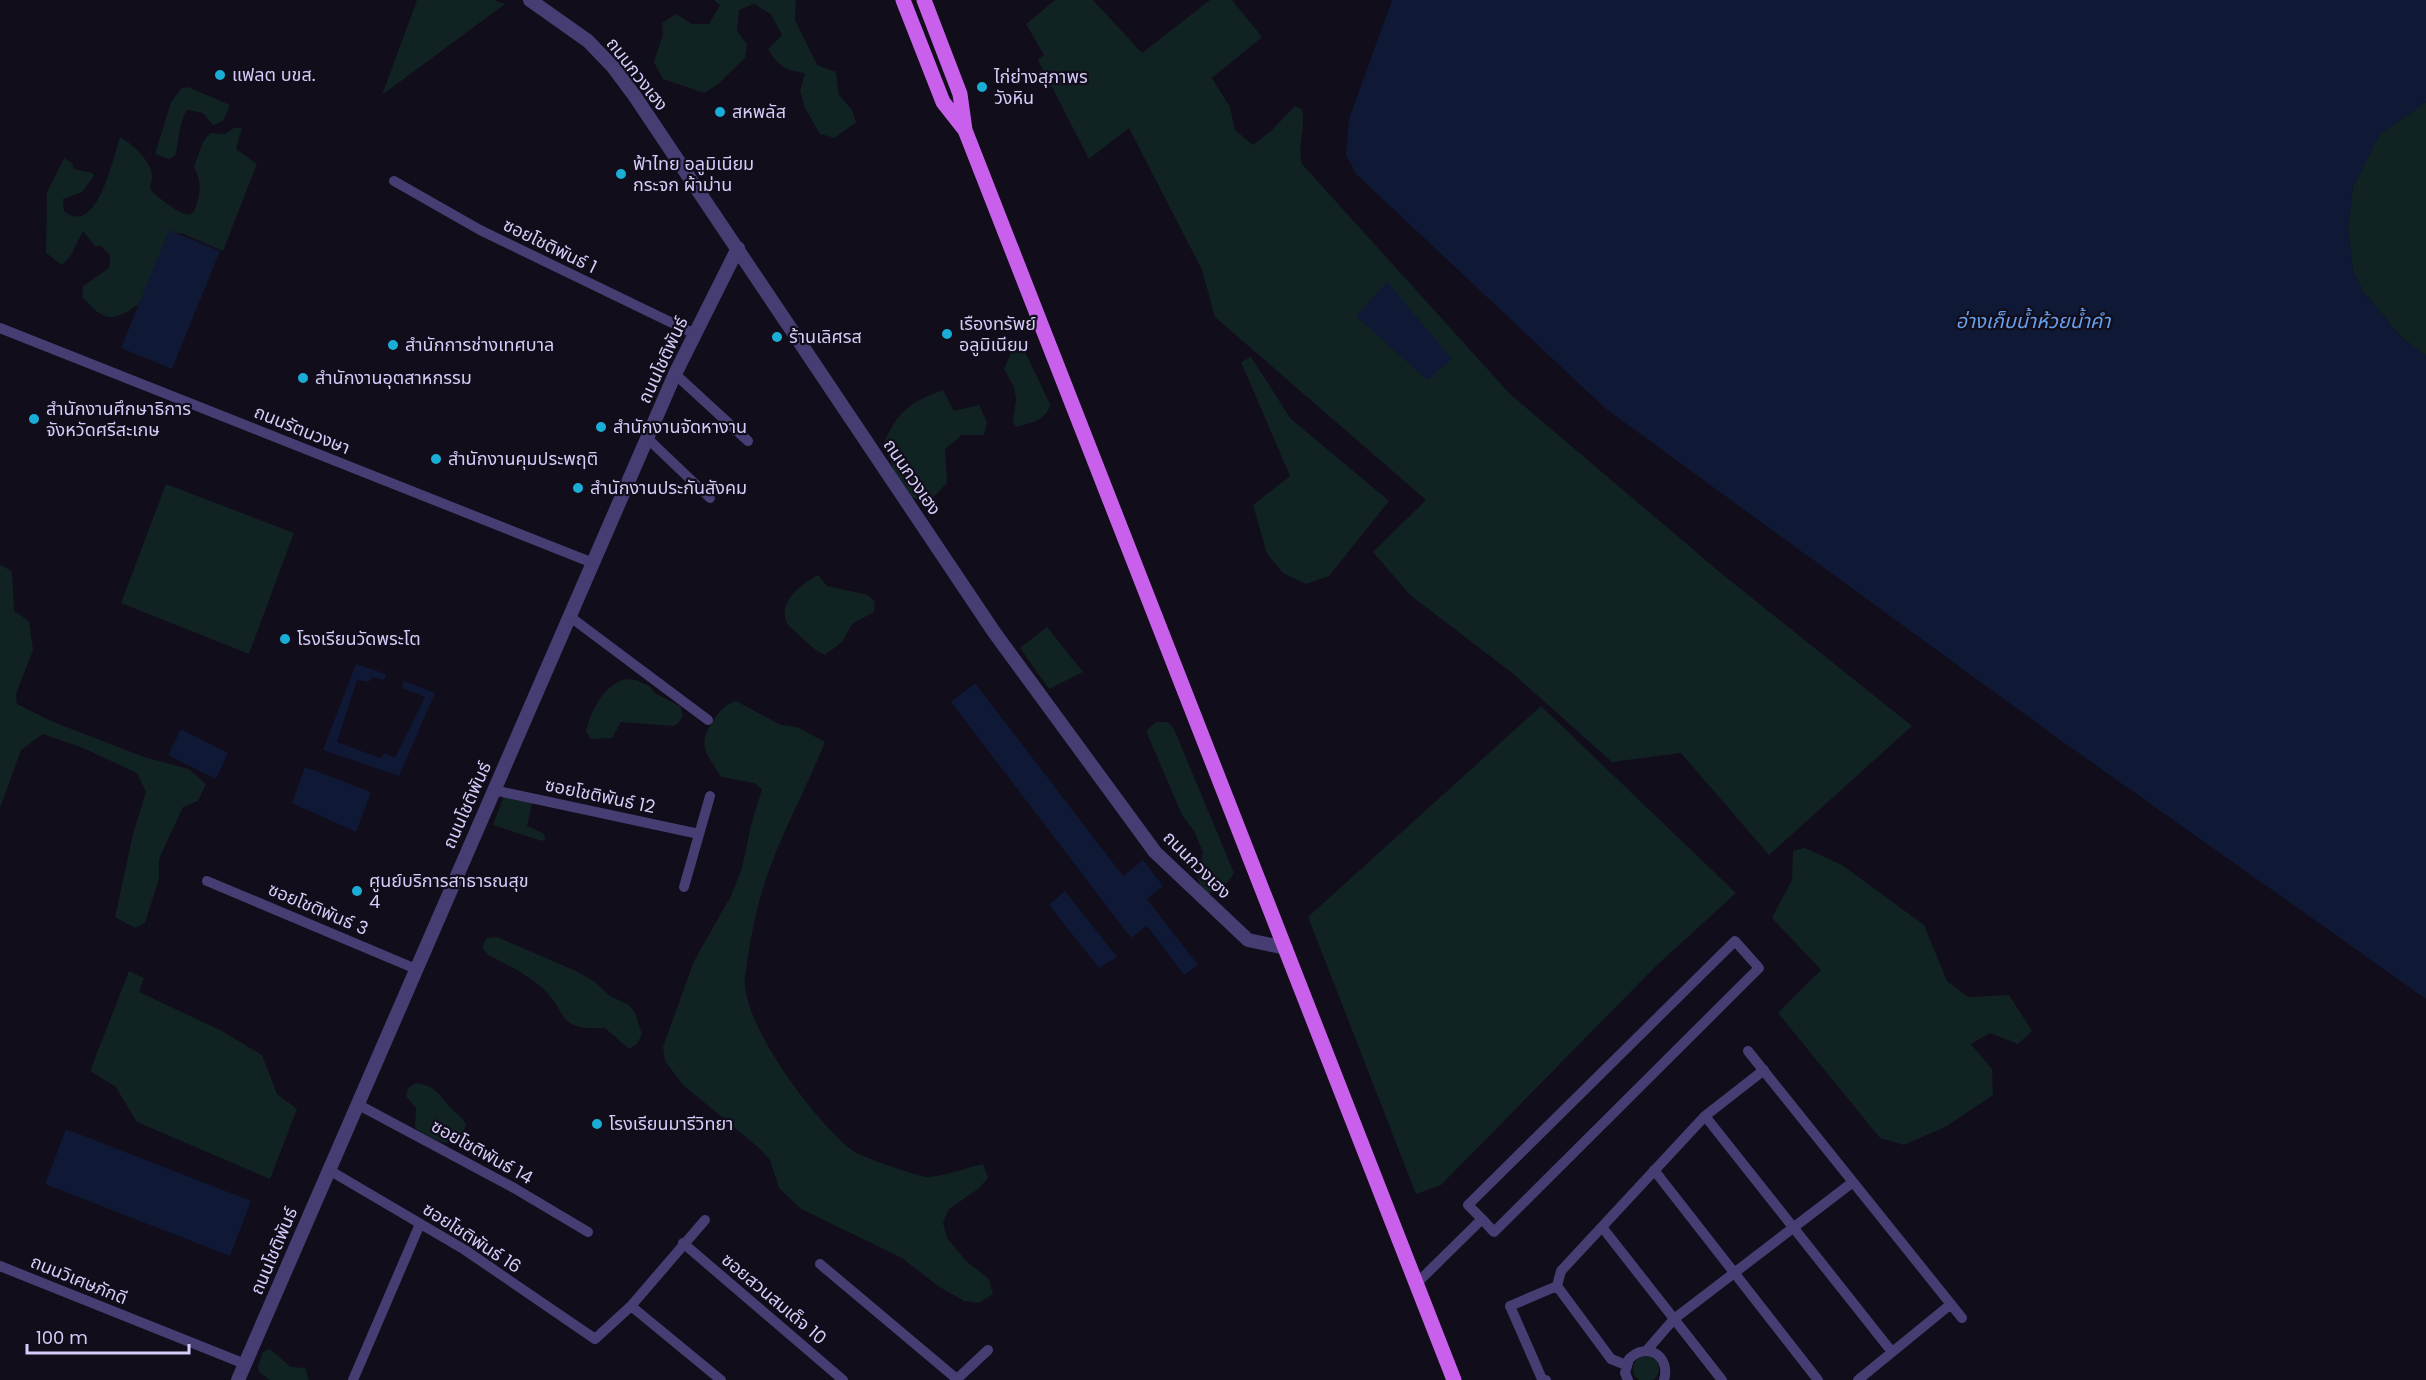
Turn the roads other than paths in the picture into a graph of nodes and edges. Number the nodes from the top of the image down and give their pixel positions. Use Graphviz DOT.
graph roads {
  1 [pos="530,0"];
  2 [pos="903,0"];
  3 [pos="924,0"];
  4 [pos="965,130"];
  5 [pos="394,181"];
  6 [pos="738,248"];
  7 [pos="0,328"];
  8 [pos="695,334"];
  9 [pos="675,374"];
  10 [pos="647,438"];
  11 [pos="748,441"];
  12 [pos="710,498"];
  13 [pos="593,563"];
  14 [pos="569,616"];
  15 [pos="708,720"];
  16 [pos="494,790"];
  17 [pos="710,796"];
  18 [pos="699,834"];
  19 [pos="207,881"];
  20 [pos="684,887"];
  21 [pos="1286,948"];
  22 [pos="416,969"];
  23 [pos="1748,1051"];
  24 [pos="1764,1071"];
  25 [pos="357,1104"];
  26 [pos="1705,1116"];
  27 [pos="329,1170"];
  28 [pos="1654,1170"];
  29 [pos="1853,1182"];
  30 [pos="1482,1219"];
  31 [pos="705,1220"];
  32 [pos="420,1224"];
  33 [pos="1602,1227"];
  34 [pos="1793,1227"];
  35 [pos="588,1232"];
  36 [pos="683,1243"];
  37 [pos="820,1264"];
  38 [pos="0,1266"];
  39 [pos="1734,1273"];
  40 [pos="1417,1283"];
  41 [pos="1557,1287"];
  42 [pos="1951,1304"];
  43 [pos="631,1306"];
  44 [pos="1962,1318"];
  45 [pos="1674,1319"];
  46 [pos="988,1350"];
  47 [pos="1647,1350"];
  48 [pos="1892,1352"];
  49 [pos="245,1364"];
  50 [pos="1626,1365"];
  51 [pos="357,1378"];
  52 [pos="238,1380"];
  53 [pos="721,1380"];
  54 [pos="843,1380"];
  55 [pos="957,1380"];
  56 [pos="1454,1380"];
  57 [pos="1546,1380"];
  58 [pos="1628,1380"];
  59 [pos="1664,1380"];
  60 [pos="1722,1380"];
  61 [pos="1818,1380"];
  62 [pos="1858,1380"];
  1 -- 6 [label="street, ถนนกวงเฮง"];
  2 -- 4 [label="main road"];
  3 -- 4 [label="main road"];
  4 -- 21 [label="main road"];
  5 -- 8 [label="street, ซอยโชติพันธ์ 1"];
  6 -- 8 [label="street, ถนนโชติพันธ์"];
  6 -- 21 [label="street, ถนนกวงเฮง"];
  7 -- 13 [label="street, ถนนรัตนวงษา"];
  8 -- 9 [label="street, ถนนโชติพันธ์"];
  9 -- 10 [label="street, ถนนโชติพันธ์"];
  9 -- 11 [label="street"];
  10 -- 12 [label="street"];
  10 -- 13 [label="street, ถนนโชติพันธ์"];
  13 -- 14 [label="street, ถนนโชติพันธ์"];
  14 -- 15 [label="street"];
  14 -- 16 [label="street, ถนนโชติพันธ์"];
  16 -- 18 [label="street, ซอยโชติพันธ์ 12"];
  16 -- 22 [label="street, ถนนโชติพันธ์"];
  17 -- 18 [label="street"];
  18 -- 20 [label="street"];
  19 -- 22 [label="street, ซอยโชติพันธ์ 3"];
  21 -- 40 [label="main road"];
  22 -- 25 [label="street, ถนนโชติพันธ์"];
  23 -- 24 [label="street"];
  24 -- 26 [label="street"];
  24 -- 29 [label="street"];
  25 -- 27 [label="street, ถนนโชติพันธ์"];
  25 -- 35 [label="street, ซอยโชติพันธ์ 14"];
  26 -- 28 [label="street"];
  26 -- 34 [label="street"];
  27 -- 32 [label="street, ซอยโชติพันธ์ 16"];
  27 -- 49 [label="street, ถนนโชติพันธ์"];
  28 -- 33 [label="street"];
  28 -- 39 [label="street"];
  29 -- 34 [label="street"];
  29 -- 42 [label="street"];
  30 -- 30 [label="street"];
  30 -- 40 [label="street"];
  31 -- 36 [label="street"];
  32 -- 43 [label="street, ซอยโชติพันธ์ 16"];
  32 -- 51 [label="street"];
  33 -- 41 [label="street"];
  33 -- 45 [label="street"];
  34 -- 39 [label="street"];
  34 -- 48 [label="street"];
  36 -- 43 [label="street"];
  36 -- 54 [label="street, ซอยสวนสมเด็จ 10"];
  37 -- 55 [label="street"];
  38 -- 49 [label="street, ถนนวิเศษภักดี"];
  39 -- 45 [label="street"];
  39 -- 61 [label="street"];
  40 -- 56 [label="main road"];
  41 -- 50 [label="street"];
  41 -- 57 [label="street"];
  42 -- 44 [label="street"];
  42 -- 48 [label="street"];
  43 -- 53 [label="street"];
  45 -- 47 [label="street"];
  45 -- 60 [label="street"];
  46 -- 55 [label="street"];
  47 -- 50 [label="street"];
  47 -- 59 [label="street"];
  48 -- 62 [label="street"];
  49 -- 52 [label="street, ถนนโชติพันธ์"];
  50 -- 58 [label="street"];
}
